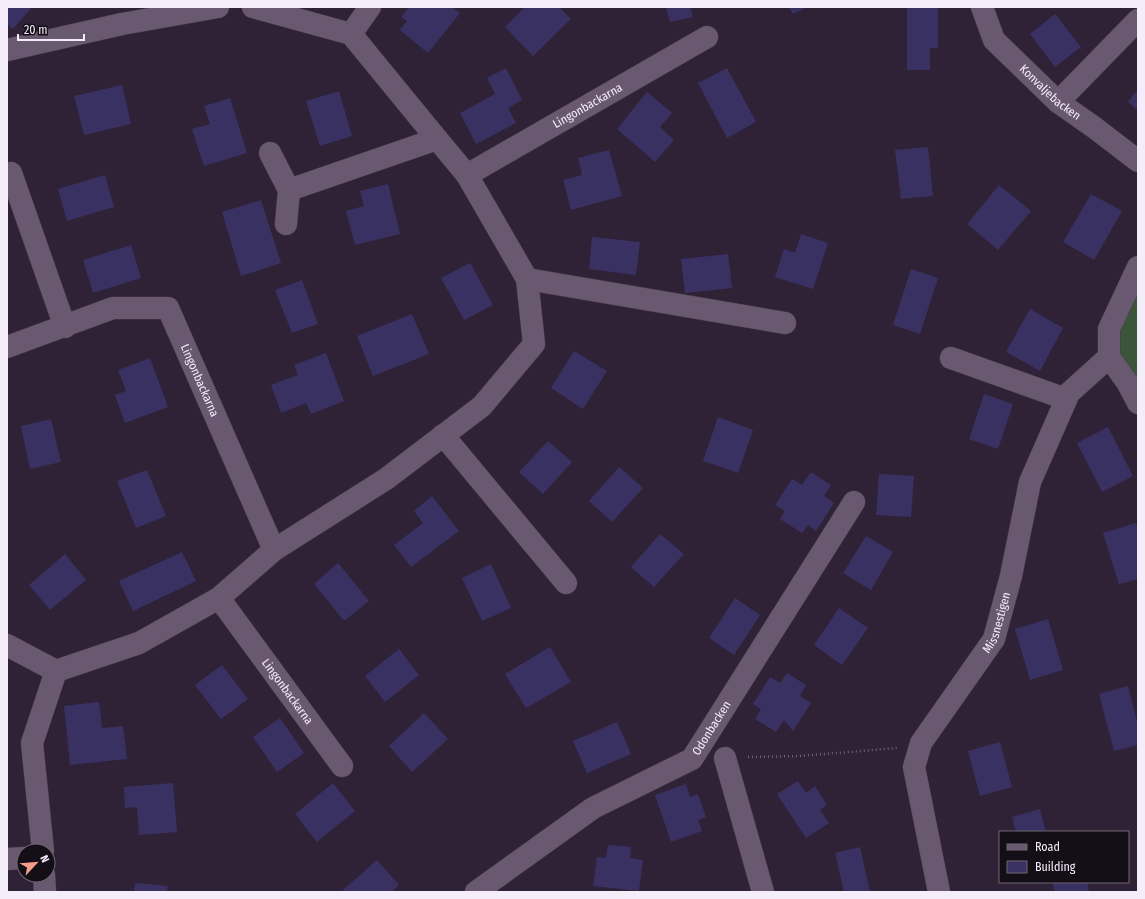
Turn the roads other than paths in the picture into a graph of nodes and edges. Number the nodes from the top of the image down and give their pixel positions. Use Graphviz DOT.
graph roads {
  1 [pos="218,7"];
  2 [pos="253,7"];
  3 [pos="370,7"];
  4 [pos="982,7"];
  5 [pos="124,15"];
  6 [pos="1138,20"];
  7 [pos="351,34"];
  8 [pos="707,37"];
  9 [pos="7,50"];
  10 [pos="1058,102"];
  11 [pos="436,139"];
  12 [pos="270,154"];
  13 [pos="1138,161"];
  14 [pos="11,173"];
  15 [pos="468,175"];
  16 [pos="288,190"];
  17 [pos="286,224"];
  18 [pos="1138,267"];
  19 [pos="527,279"];
  20 [pos="785,324"];
  21 [pos="65,327"];
  22 [pos="7,347"];
  23 [pos="1109,357"];
  24 [pos="951,358"];
  25 [pos="1066,399"];
  26 [pos="1138,403"];
  27 [pos="443,434"];
  28 [pos="854,502"];
  29 [pos="274,550"];
  30 [pos="566,584"];
  31 [pos="219,598"];
  32 [pos="7,645"];
  33 [pos="56,671"];
  34 [pos="725,758"];
  35 [pos="342,766"];
  36 [pos="42,843"];
  37 [pos="476,892"];
  38 [pos="763,892"];
  39 [pos="939,892"];
  1 -- 5 [label="street"];
  2 -- 7 [label="street"];
  3 -- 7 [label="street"];
  4 -- 10 [label="street, Konvaljebacken"];
  5 -- 9 [label="street"];
  6 -- 10 [label="street"];
  7 -- 11 [label="street"];
  8 -- 15 [label="street, Lingonbackarna"];
  10 -- 13 [label="street, Konvaljebacken"];
  11 -- 15 [label="street"];
  11 -- 16 [label="street"];
  12 -- 16 [label="street"];
  14 -- 21 [label="street"];
  15 -- 19 [label="street"];
  16 -- 17 [label="street"];
  18 -- 23 [label="street"];
  19 -- 20 [label="street"];
  19 -- 27 [label="street"];
  21 -- 22 [label="street, Lingonbackarna"];
  21 -- 29 [label="street, Lingonbackarna"];
  23 -- 25 [label="street, Missnestigen"];
  23 -- 26 [label="street"];
  24 -- 25 [label="street"];
  25 -- 39 [label="street, Missnestigen"];
  27 -- 29 [label="street"];
  27 -- 30 [label="street"];
  28 -- 37 [label="street, Odonbacken"];
  29 -- 31 [label="street"];
  31 -- 33 [label="street"];
  31 -- 35 [label="street, Lingonbackarna"];
  32 -- 33 [label="street"];
  33 -- 36 [label="street"];
  34 -- 38 [label="street"];
}
